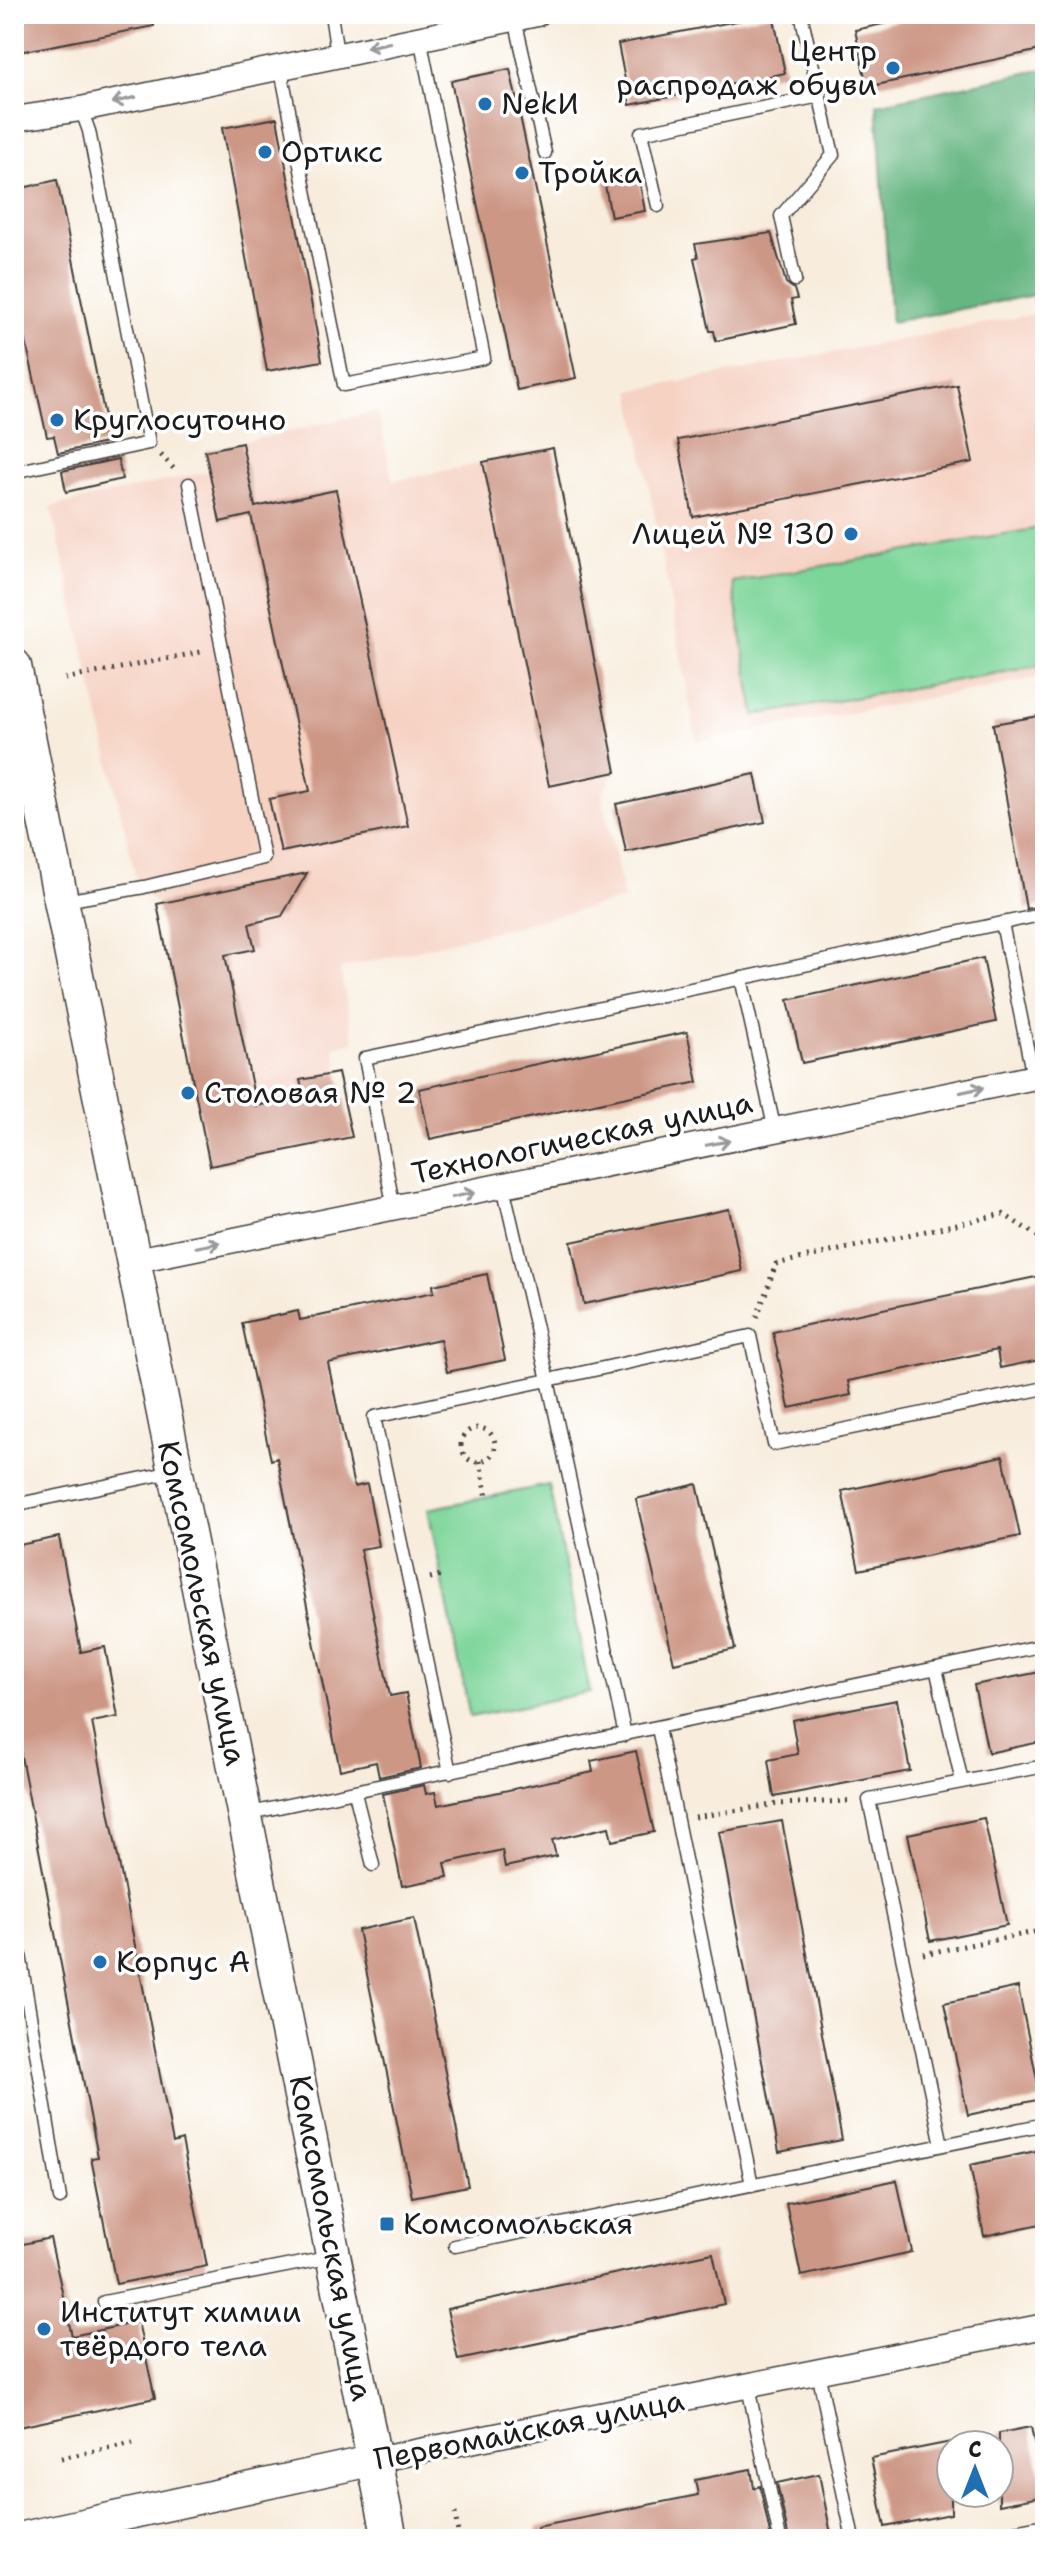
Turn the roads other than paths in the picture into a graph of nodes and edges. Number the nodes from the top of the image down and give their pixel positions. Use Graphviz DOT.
graph roads {
  1 [pos="331,14"];
  2 [pos="801,14"];
  3 [pos="526,16"];
  4 [pos="420,37"];
  5 [pos="337,54"];
  6 [pos="280,65"];
  7 [pos="820,96"];
  8 [pos="81,109"];
  9 [pos="14,119"];
  10 [pos="545,153"];
  11 [pos="658,206"];
  12 [pos="795,280"];
  13 [pos="14,472"];
  14 [pos="189,484"];
  15 [pos="14,666"];
  16 [pos="62,901"];
  17 [pos="1045,914"];
  18 [pos="1002,923"];
  19 [pos="741,978"];
  20 [pos="1039,1076"];
  21 [pos="775,1131"];
  22 [pos="503,1186"];
  23 [pos="394,1209"];
  24 [pos="131,1261"];
  25 [pos="548,1380"];
  26 [pos="1045,1388"];
  27 [pos="175,1472"];
  28 [pos="14,1505"];
  29 [pos="1045,1645"];
  30 [pos="936,1668"];
  31 [pos="658,1728"];
  32 [pos="625,1735"];
  33 [pos="1045,1766"];
  34 [pos="450,1772"];
  35 [pos="962,1782"];
  36 [pos="355,1793"];
  37 [pos="246,1814"];
  38 [pos="373,1865"];
  39 [pos="14,1918"];
  40 [pos="1045,2124"];
  41 [pos="942,2145"];
  42 [pos="752,2185"];
  43 [pos="60,2198"];
  44 [pos="455,2246"];
  45 [pos="335,2257"];
  46 [pos="104,2302"];
  47 [pos="1045,2326"];
  48 [pos="818,2372"];
  49 [pos="748,2387"];
  50 [pos="375,2460"];
  51 [pos="1045,2525"];
  52 [pos="14,2539"];
  53 [pos="390,2539"];
  54 [pos="780,2539"];
  55 [pos="853,2539"];
  56 [pos="974,2539"];
  1 -- 5 [label="lane"];
  2 -- 7 [label="lane"];
  3 -- 4 [label="street"];
  3 -- 10 [label="lane"];
  4 -- 5 [label="street, one-way"];
  4 -- 6 [label="lane"];
  5 -- 6 [label="street"];
  6 -- 8 [label="street, one-way"];
  7 -- 11 [label="lane"];
  7 -- 12 [label="lane"];
  8 -- 9 [label="street"];
  8 -- 13 [label="lane"];
  14 -- 16 [label="lane"];
  15 -- 16 [label="main road, Комсомольская улица"];
  16 -- 24 [label="main road, Комсомольская улица"];
  17 -- 18 [label="lane"];
  18 -- 19 [label="lane"];
  18 -- 20 [label="lane"];
  19 -- 21 [label="lane"];
  19 -- 23 [label="lane"];
  21 -- 20 [label="street, Технологическая улица, one-way"];
  22 -- 21 [label="street, Технологическая улица, one-way"];
  23 -- 22 [label="street, Технологическая улица, one-way"];
  22 -- 25 [label="lane"];
  24 -- 23 [label="street, Технологическая улица, one-way"];
  24 -- 27 [label="main road, Комсомольская улица"];
  25 -- 26 [label="lane"];
  25 -- 32 [label="lane"];
  25 -- 34 [label="lane"];
  27 -- 28 [label="lane"];
  27 -- 37 [label="main road, Комсомольская улица"];
  29 -- 30 [label="lane"];
  30 -- 31 [label="lane"];
  30 -- 35 [label="lane"];
  31 -- 32 [label="lane"];
  31 -- 42 [label="lane"];
  32 -- 34 [label="lane"];
  33 -- 35 [label="lane"];
  34 -- 36 [label="lane"];
  35 -- 41 [label="lane"];
  36 -- 37 [label="lane"];
  36 -- 38 [label="lane"];
  37 -- 45 [label="main road, Комсомольская улица"];
  39 -- 43 [label="lane"];
  40 -- 41 [label="lane"];
  41 -- 42 [label="lane"];
  42 -- 44 [label="lane"];
  45 -- 46 [label="lane"];
  45 -- 50 [label="main road, Комсомольская улица"];
  47 -- 48 [label="street, Первомайская улица"];
  48 -- 49 [label="street, Первомайская улица"];
  48 -- 55 [label="lane"];
  49 -- 50 [label="street, Первомайская улица"];
  49 -- 54 [label="lane"];
  50 -- 52 [label="street, Первомайская улица"];
  50 -- 53 [label="main road, Комсомольская улица"];
  51 -- 56 [label="lane"];
}
